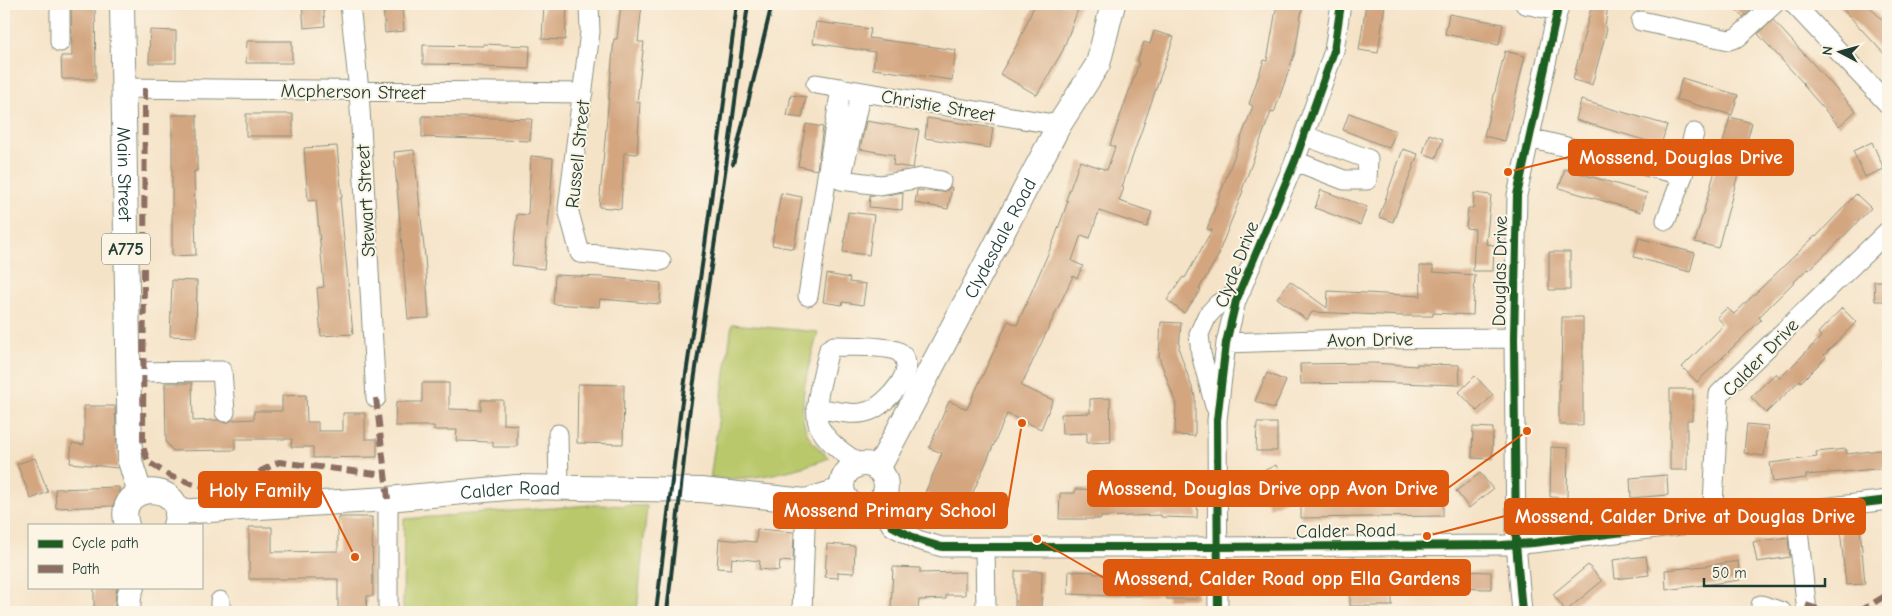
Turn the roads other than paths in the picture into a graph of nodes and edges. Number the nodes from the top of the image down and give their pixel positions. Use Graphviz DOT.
graph roads {
  1 [pos="60,4"];
  2 [pos="122,4"];
  3 [pos="350,4"];
  4 [pos="589,4"];
  5 [pos="1114,4"];
  6 [pos="1341,4"];
  7 [pos="1525,4"];
  8 [pos="1774,4"];
  9 [pos="1794,4"];
  10 [pos="1559,7"];
  11 [pos="1641,20"];
  12 [pos="60,42"];
  13 [pos="816,84"];
  14 [pos="124,88"];
  15 [pos="842,88"];
  16 [pos="359,91"];
  17 [pos="861,92"];
  18 [pos="583,93"];
  19 [pos="1888,104"];
  20 [pos="1059,125"];
  21 [pos="1694,133"];
  22 [pos="1305,136"];
  23 [pos="1529,138"];
  24 [pos="1295,161"];
  25 [pos="1683,175"];
  26 [pos="941,181"];
  27 [pos="1666,220"];
  28 [pos="1888,231"];
  29 [pos="660,261"];
  30 [pos="1241,291"];
  31 [pos="808,296"];
  32 [pos="1514,338"];
  33 [pos="1226,343"];
  34 [pos="128,372"];
  35 [pos="376,398"];
  36 [pos="816,408"];
  37 [pos="225,412"];
  38 [pos="1217,420"];
  39 [pos="558,434"];
  40 [pos="869,466"];
  41 [pos="559,488"];
  42 [pos="842,490"];
  43 [pos="140,493"];
  44 [pos="388,499"];
  45 [pos="806,501"];
  46 [pos="878,504"];
  47 [pos="1888,505"];
  48 [pos="1796,511"];
  49 [pos="176,519"];
  50 [pos="1712,521"];
  51 [pos="127,524"];
  52 [pos="1516,544"];
  53 [pos="1218,547"];
  54 [pos="985,548"];
  55 [pos="132,588"];
  56 [pos="1761,605"];
  57 [pos="128,612"];
  58 [pos="388,612"];
  59 [pos="802,612"];
  60 [pos="986,612"];
  61 [pos="1218,612"];
  62 [pos="1522,612"];
  63 [pos="1782,612"];
  64 [pos="1807,612"];
  1 -- 12 [label="street"];
  2 -- 14 [label="main road, Main Street / A775"];
  3 -- 16 [label="street, Stewart Street"];
  4 -- 18 [label="street, Russell Street"];
  5 -- 20 [label="main road, Clydesdale Road"];
  6 -- 22 [label="street, Clyde Drive"];
  7 -- 10 [label="street"];
  8 -- 11 [label="street"];
  9 -- 19 [label="street"];
  10 -- 23 [label="street, Douglas Drive"];
  13 -- 15 [label="street, Christie Street"];
  14 -- 16 [label="street, Mcpherson Street"];
  14 -- 34 [label="main road, Main Street / A775"];
  15 -- 17 [label="street, Christie Street"];
  15 -- 31 [label="street"];
  16 -- 18 [label="street, Mcpherson Street"];
  16 -- 35 [label="street, Stewart Street"];
  17 -- 20 [label="street, Christie Street"];
  17 -- 26 [label="street"];
  18 -- 29 [label="street, Russell Street"];
  20 -- 40 [label="main road, Clydesdale Road"];
  21 -- 25 [label="street"];
  22 -- 24 [label="street, Clyde Drive"];
  22 -- 24 [label="street"];
  23 -- 25 [label="street"];
  23 -- 32 [label="street, Douglas Drive"];
  24 -- 30 [label="street, Clyde Drive"];
  25 -- 27 [label="street"];
  28 -- 50 [label="street, Calder Drive"];
  30 -- 33 [label="street, Clyde Drive"];
  30 -- 38 [label="street, Clyde Drive"];
  32 -- 33 [label="street, Avon Drive"];
  32 -- 52 [label="street, Douglas Drive"];
  33 -- 38 [label="street, Clyde Drive"];
  34 -- 37 [label="street"];
  34 -- 43 [label="main road, Main Street / A775"];
  36 -- 36 [label="street"];
  36 -- 40 [label="street"];
  38 -- 53 [label="street, Clyde Drive"];
  39 -- 41 [label="street"];
  40 -- 42 [label="main road, Clydesdale Road"];
  40 -- 46 [label="main road"];
  41 -- 44 [label="main road, Calder Road"];
  41 -- 45 [label="main road, Calder Road"];
  42 -- 45 [label="main road, Calder Road"];
  42 -- 46 [label="main road"];
  43 -- 49 [label="main road"];
  43 -- 51 [label="main road"];
  44 -- 49 [label="main road, Calder Road"];
  44 -- 58 [label="street"];
  45 -- 59 [label="street"];
  46 -- 54 [label="street, Calder Road"];
  47 -- 48 [label="street, Calder Road"];
  48 -- 50 [label="street, Calder Road"];
  48 -- 64 [label="street"];
  50 -- 52 [label="street, Calder Road"];
  52 -- 53 [label="street, Calder Road"];
  52 -- 62 [label="street, Douglas Drive"];
  53 -- 54 [label="street, Calder Road"];
  53 -- 61 [label="street, Clyde Drive"];
  54 -- 60 [label="street"];
  55 -- 57 [label="main road"];
  56 -- 63 [label="street"];
}
